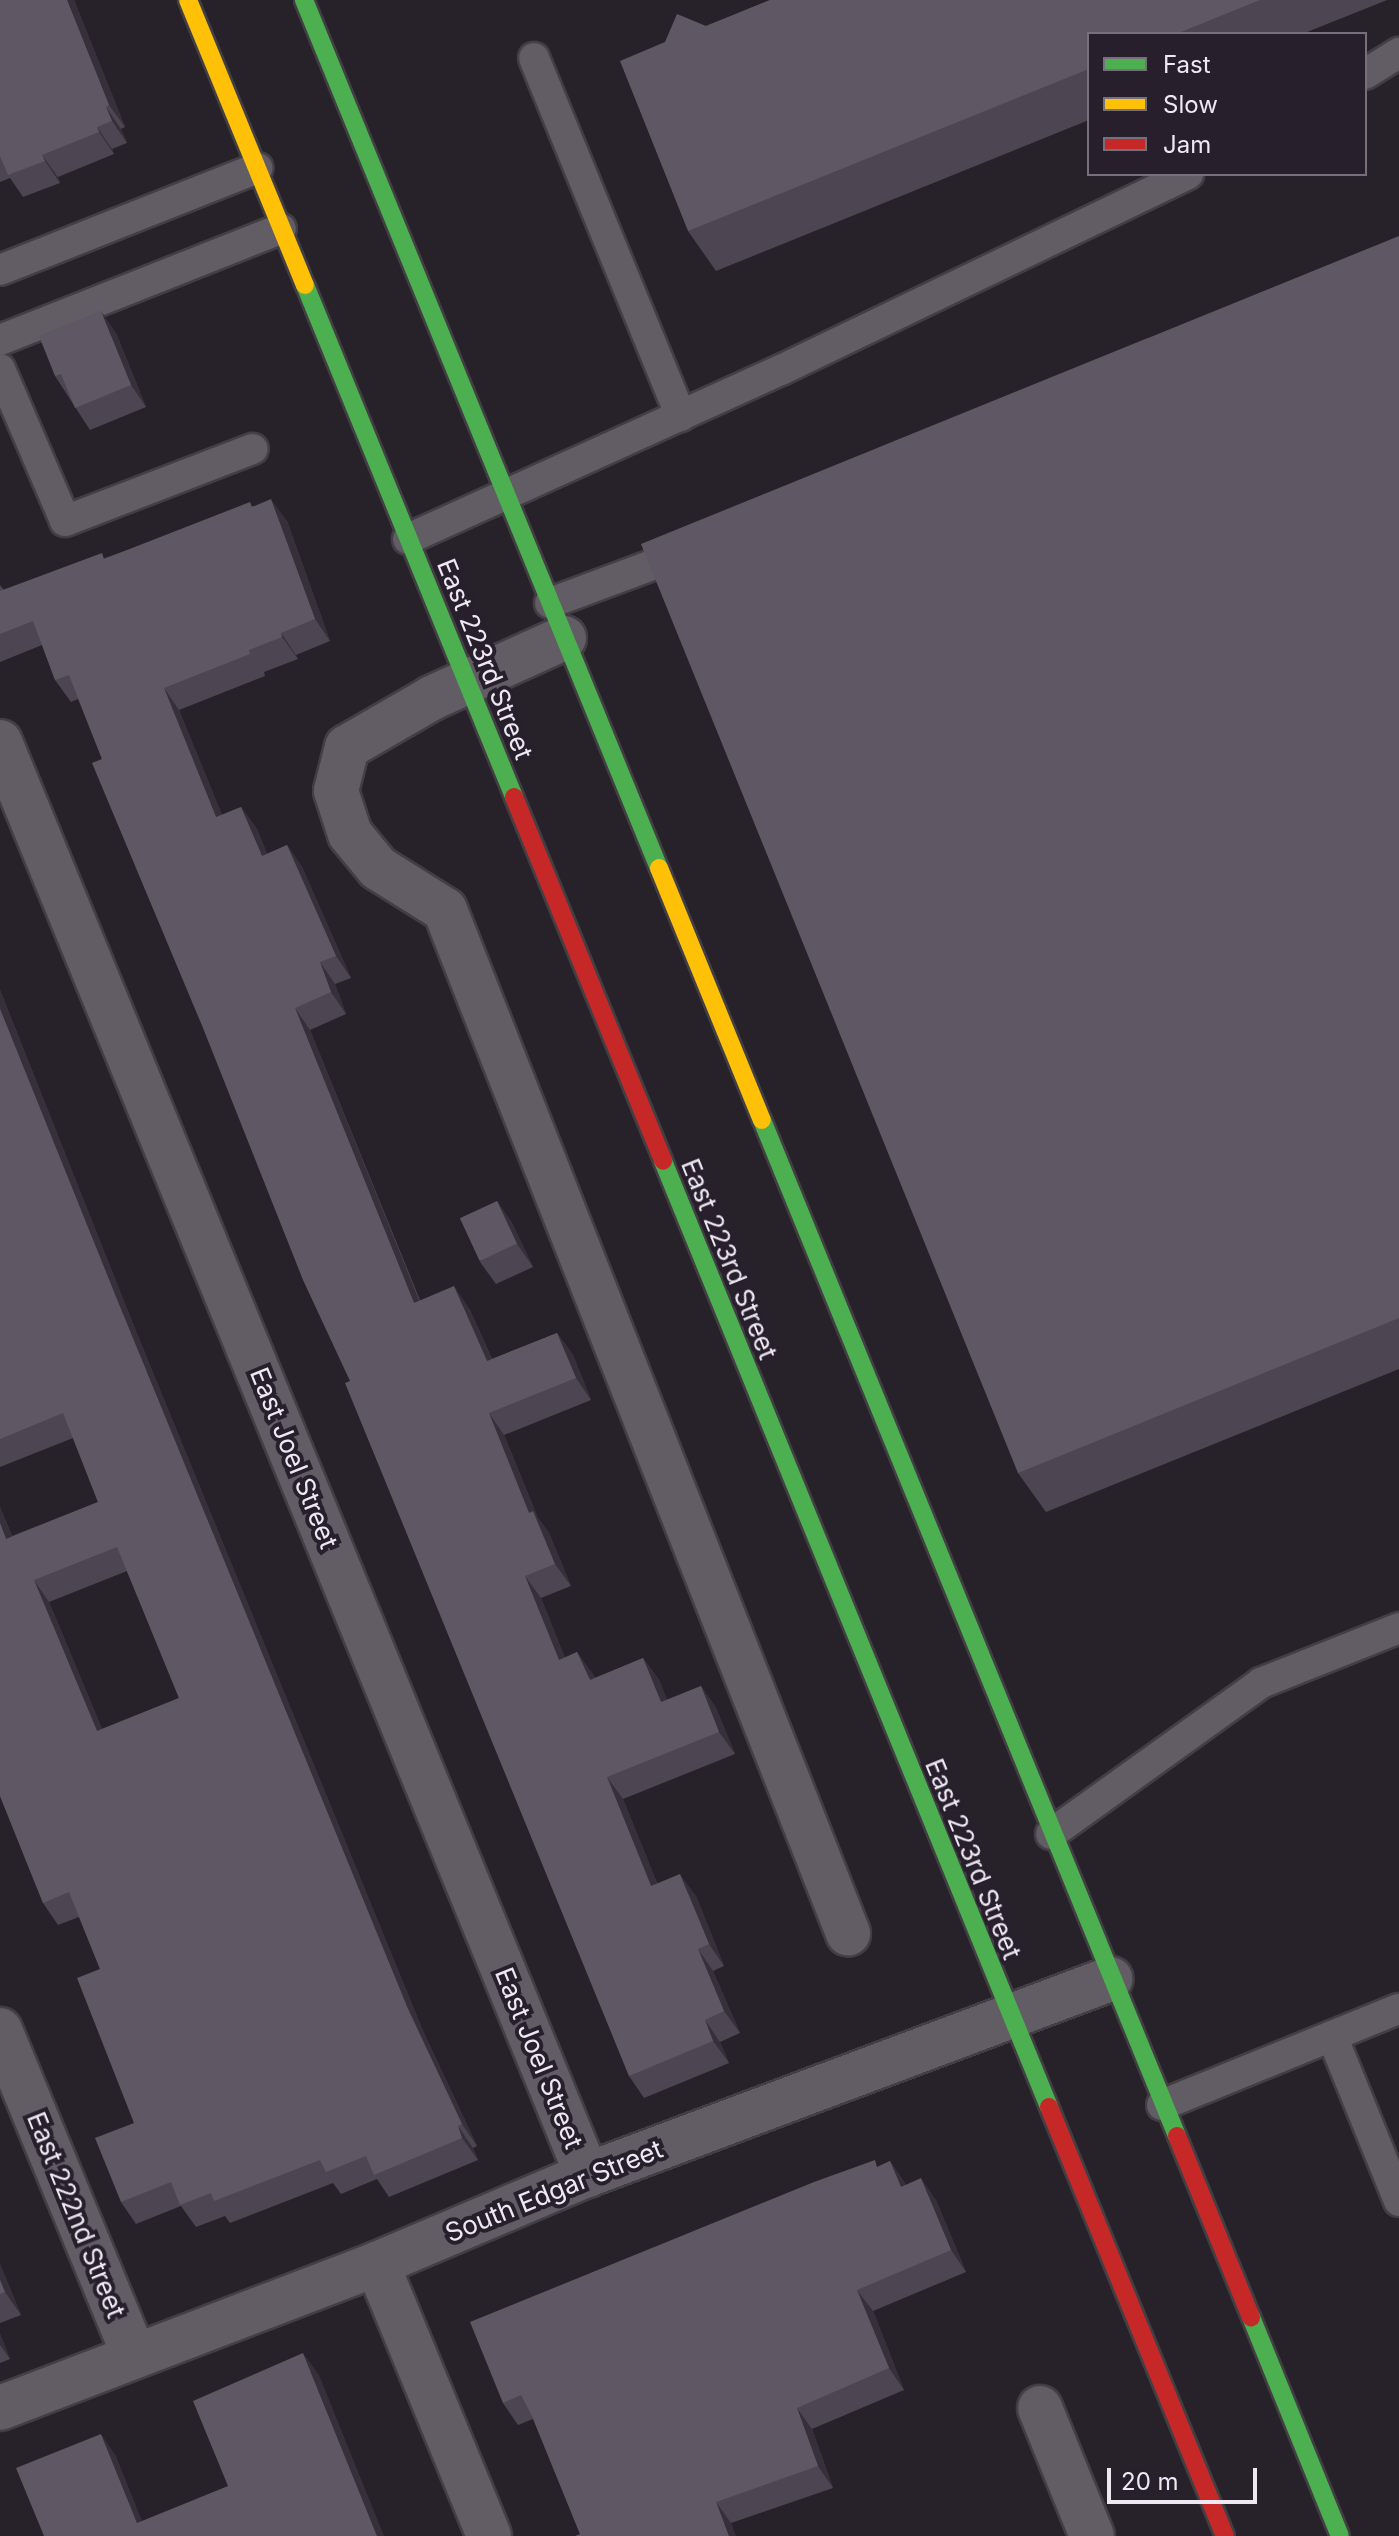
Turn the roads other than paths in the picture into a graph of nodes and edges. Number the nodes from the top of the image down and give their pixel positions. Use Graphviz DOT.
graph roads {
  1 [pos="188,0"];
  2 [pos="304,0"];
  3 [pos="1399,53"];
  4 [pos="534,58"];
  5 [pos="1367,73"];
  6 [pos="257,168"];
  7 [pos="1184,176"];
  8 [pos="281,229"];
  9 [pos="0,270"];
  10 [pos="0,340"];
  11 [pos="0,369"];
  12 [pos="681,416"];
  13 [pos="253,449"];
  14 [pos="506,494"];
  15 [pos="408,539"];
  16 [pos="709,543"];
  17 [pos="557,620"];
  18 [pos="466,683"];
  19 [pos="0,742"];
  20 [pos="1399,1628"];
  21 [pos="1051,1834"];
  22 [pos="848,1933"];
  23 [pos="1110,1979"];
  24 [pos="1399,2009"];
  25 [pos="1010,2017"];
  26 [pos="0,2030"];
  27 [pos="1332,2036"];
  28 [pos="1162,2105"];
  29 [pos="587,2175"];
  30 [pos="1399,2201"];
  31 [pos="377,2264"];
  32 [pos="134,2355"];
  33 [pos="0,2408"];
  34 [pos="1040,2408"];
  35 [pos="489,2536"];
  36 [pos="1092,2536"];
  37 [pos="1225,2536"];
  38 [pos="1340,2536"];
  1 -- 6 [label="main road, East 223rd Street"];
  2 -- 14 [label="main road"];
  3 -- 5 [label="lane"];
  4 -- 12 [label="lane"];
  6 -- 8 [label="main road, East 223rd Street"];
  6 -- 9 [label="lane"];
  7 -- 12 [label="lane"];
  8 -- 10 [label="lane"];
  8 -- 15 [label="main road, East 223rd Street"];
  11 -- 13 [label="lane"];
  12 -- 14 [label="lane"];
  14 -- 15 [label="lane"];
  14 -- 17 [label="main road"];
  15 -- 18 [label="main road, East 223rd Street"];
  16 -- 17 [label="lane"];
  17 -- 18 [label="street"];
  17 -- 21 [label="main road"];
  18 -- 22 [label="street"];
  18 -- 25 [label="main road, East 223rd Street"];
  19 -- 29 [label="street, East Joel Street"];
  20 -- 21 [label="lane"];
  21 -- 23 [label="main road"];
  23 -- 25 [label="street, South Edgar Street"];
  23 -- 28 [label="main road"];
  24 -- 27 [label="lane"];
  25 -- 29 [label="street, South Edgar Street"];
  25 -- 37 [label="main road, East 223rd Street"];
  26 -- 32 [label="street, East 222nd Street"];
  27 -- 28 [label="lane"];
  27 -- 30 [label="lane"];
  28 -- 38 [label="main road"];
  29 -- 31 [label="street, South Edgar Street"];
  31 -- 32 [label="street, South Edgar Street"];
  31 -- 35 [label="street"];
  32 -- 33 [label="street, South Edgar Street"];
  34 -- 36 [label="street"];
}
